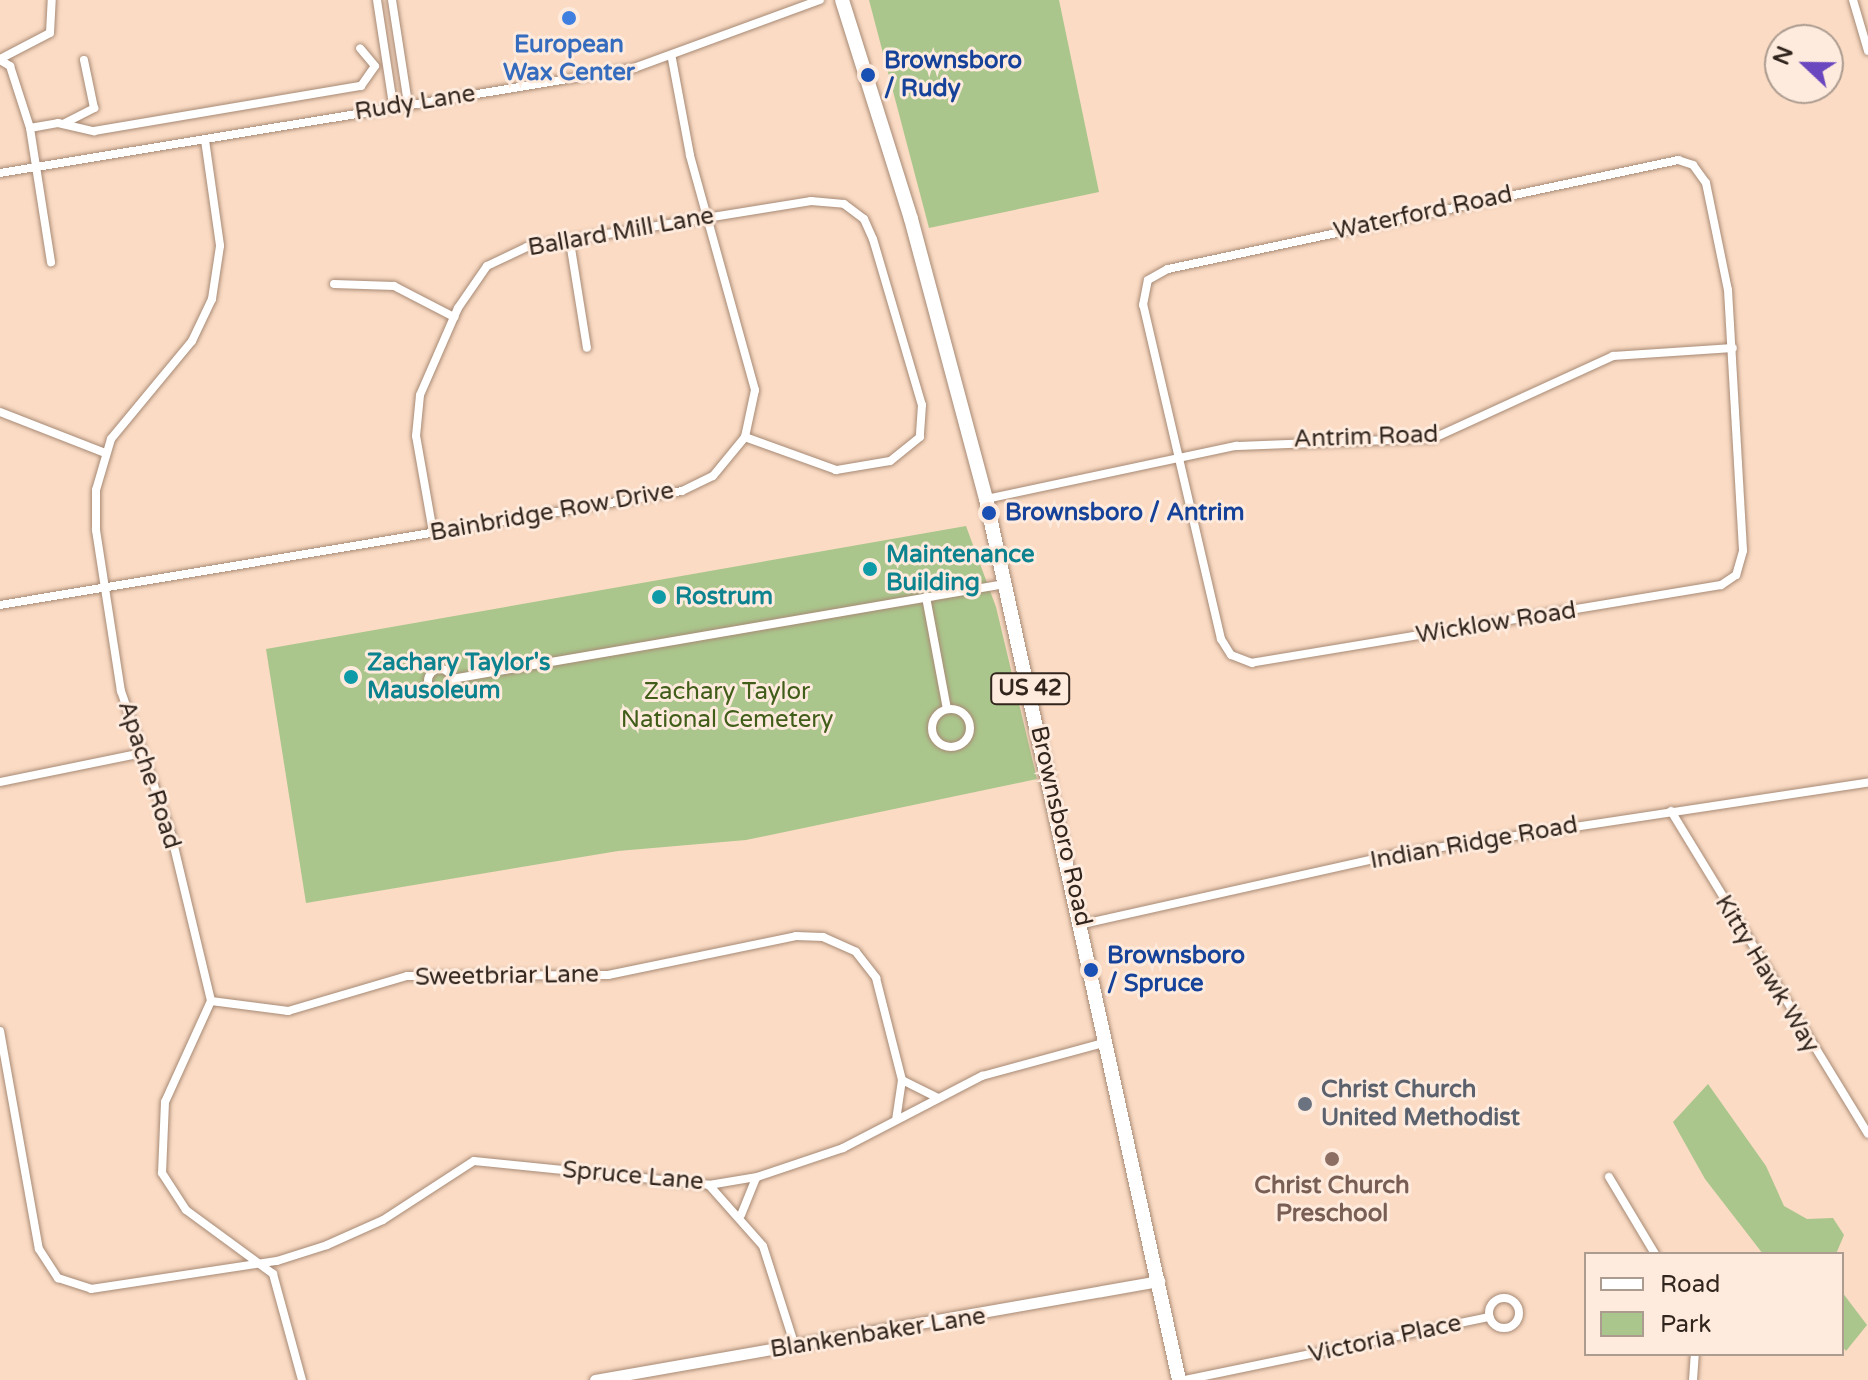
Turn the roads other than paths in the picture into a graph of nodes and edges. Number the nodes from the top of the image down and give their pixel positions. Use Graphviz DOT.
graph roads {
  1 [pos="52,0"];
  2 [pos="377,0"];
  3 [pos="392,0"];
  4 [pos="820,0"];
  5 [pos="842,0"];
  6 [pos="1853,0"];
  7 [pos="360,48"];
  8 [pos="1868,51"];
  9 [pos="672,59"];
  10 [pos="0,60"];
  11 [pos="84,60"];
  12 [pos="408,103"];
  13 [pos="393,105"];
  14 [pos="65,124"];
  15 [pos="30,128"];
  16 [pos="205,140"];
  17 [pos="34,168"];
  18 [pos="0,173"];
  19 [pos="707,218"];
  20 [pos="570,242"];
  21 [pos="51,262"];
  22 [pos="334,284"];
  23 [pos="454,317"];
  24 [pos="587,348"];
  25 [pos="1733,348"];
  26 [pos="0,412"];
  27 [pos="745,437"];
  28 [pos="105,453"];
  29 [pos="1179,458"];
  30 [pos="986,499"];
  31 [pos="433,532"];
  32 [pos="1006,584"];
  33 [pos="104,588"];
  34 [pos="926,597"];
  35 [pos="0,605"];
  36 [pos="452,679"];
  37 [pos="947,709"];
  38 [pos="142,753"];
  39 [pos="0,782"];
  40 [pos="1868,783"];
  41 [pos="1671,811"];
  42 [pos="1083,924"];
  43 [pos="211,1001"];
  44 [pos="0,1031"];
  45 [pos="1108,1042"];
  46 [pos="902,1080"];
  47 [pos="938,1098"];
  48 [pos="896,1120"];
  49 [pos="1868,1134"];
  50 [pos="757,1177"];
  51 [pos="1609,1177"];
  52 [pos="709,1185"];
  53 [pos="741,1215"];
  54 [pos="1654,1252"];
  55 [pos="253,1261"];
  56 [pos="1159,1281"];
  57 [pos="1490,1317"];
  58 [pos="795,1346"];
  59 [pos="1695,1356"];
  60 [pos="302,1380"];
  61 [pos="595,1380"];
  62 [pos="1179,1380"];
  63 [pos="1185,1380"];
  64 [pos="1693,1380"];
  1 -- 10 [label="street"];
  2 -- 13 [label="street"];
  3 -- 12 [label="street"];
  4 -- 9 [label="street, Rudy Lane"];
  5 -- 30 [label="main road, Brownsboro Road / US 42"];
  6 -- 8 [label="street"];
  7 -- 14 [label="street"];
  9 -- 12 [label="street, Rudy Lane"];
  9 -- 19 [label="street, Bainbridge Row Drive"];
  10 -- 15 [label="street"];
  11 -- 14 [label="street"];
  12 -- 13 [label="street, Rudy Lane"];
  13 -- 16 [label="street, Rudy Lane"];
  14 -- 15 [label="street"];
  15 -- 17 [label="street"];
  16 -- 17 [label="street, Rudy Lane"];
  16 -- 28 [label="street, Apache Road"];
  17 -- 18 [label="street, Rudy Lane"];
  17 -- 21 [label="street"];
  19 -- 20 [label="street, Ballard Mill Lane"];
  19 -- 27 [label="street, Bainbridge Row Drive"];
  19 -- 27 [label="street, Ballard Mill Lane"];
  20 -- 23 [label="street, Ballard Mill Lane"];
  20 -- 24 [label="street"];
  22 -- 23 [label="street"];
  23 -- 31 [label="street, Ballard Mill Lane"];
  25 -- 29 [label="street, Antrim Road"];
  25 -- 29 [label="street, Waterford Road"];
  25 -- 29 [label="street, Wicklow Road"];
  26 -- 28 [label="street"];
  27 -- 31 [label="street, Bainbridge Row Drive"];
  28 -- 33 [label="street, Apache Road"];
  29 -- 30 [label="street, Antrim Road"];
  30 -- 32 [label="main road, Brownsboro Road / US 42"];
  31 -- 33 [label="street, Bainbridge Row Drive"];
  32 -- 34 [label="street"];
  32 -- 42 [label="main road, Brownsboro Road / US 42"];
  33 -- 35 [label="street, Bainbridge Row Drive"];
  33 -- 38 [label="street, Apache Road"];
  34 -- 36 [label="street"];
  34 -- 37 [label="street"];
  37 -- 37 [label="street"];
  38 -- 39 [label="street"];
  38 -- 43 [label="street, Apache Road"];
  40 -- 41 [label="street, Indian Ridge Road"];
  41 -- 42 [label="street, Indian Ridge Road"];
  41 -- 49 [label="street, Kitty Hawk Way"];
  42 -- 45 [label="main road, Brownsboro Road / US 42"];
  43 -- 46 [label="street, Sweetbriar Lane"];
  43 -- 55 [label="street"];
  44 -- 55 [label="street, Spruce Lane"];
  45 -- 47 [label="street, Spruce Lane"];
  45 -- 56 [label="main road, Brownsboro Road / US 42"];
  46 -- 47 [label="street"];
  46 -- 48 [label="street, Sweetbriar Lane"];
  47 -- 48 [label="street, Spruce Lane"];
  48 -- 50 [label="street, Spruce Lane"];
  50 -- 52 [label="street, Spruce Lane"];
  50 -- 53 [label="street"];
  51 -- 54 [label="street"];
  52 -- 53 [label="street"];
  52 -- 55 [label="street, Spruce Lane"];
  53 -- 58 [label="street"];
  55 -- 60 [label="street"];
  56 -- 58 [label="street, Blankenbaker Lane"];
  56 -- 62 [label="main road, Brownsboro Road / US 42"];
  57 -- 63 [label="street, Victoria Place"];
  58 -- 61 [label="street, Blankenbaker Lane"];
  59 -- 64 [label="street"];
}
